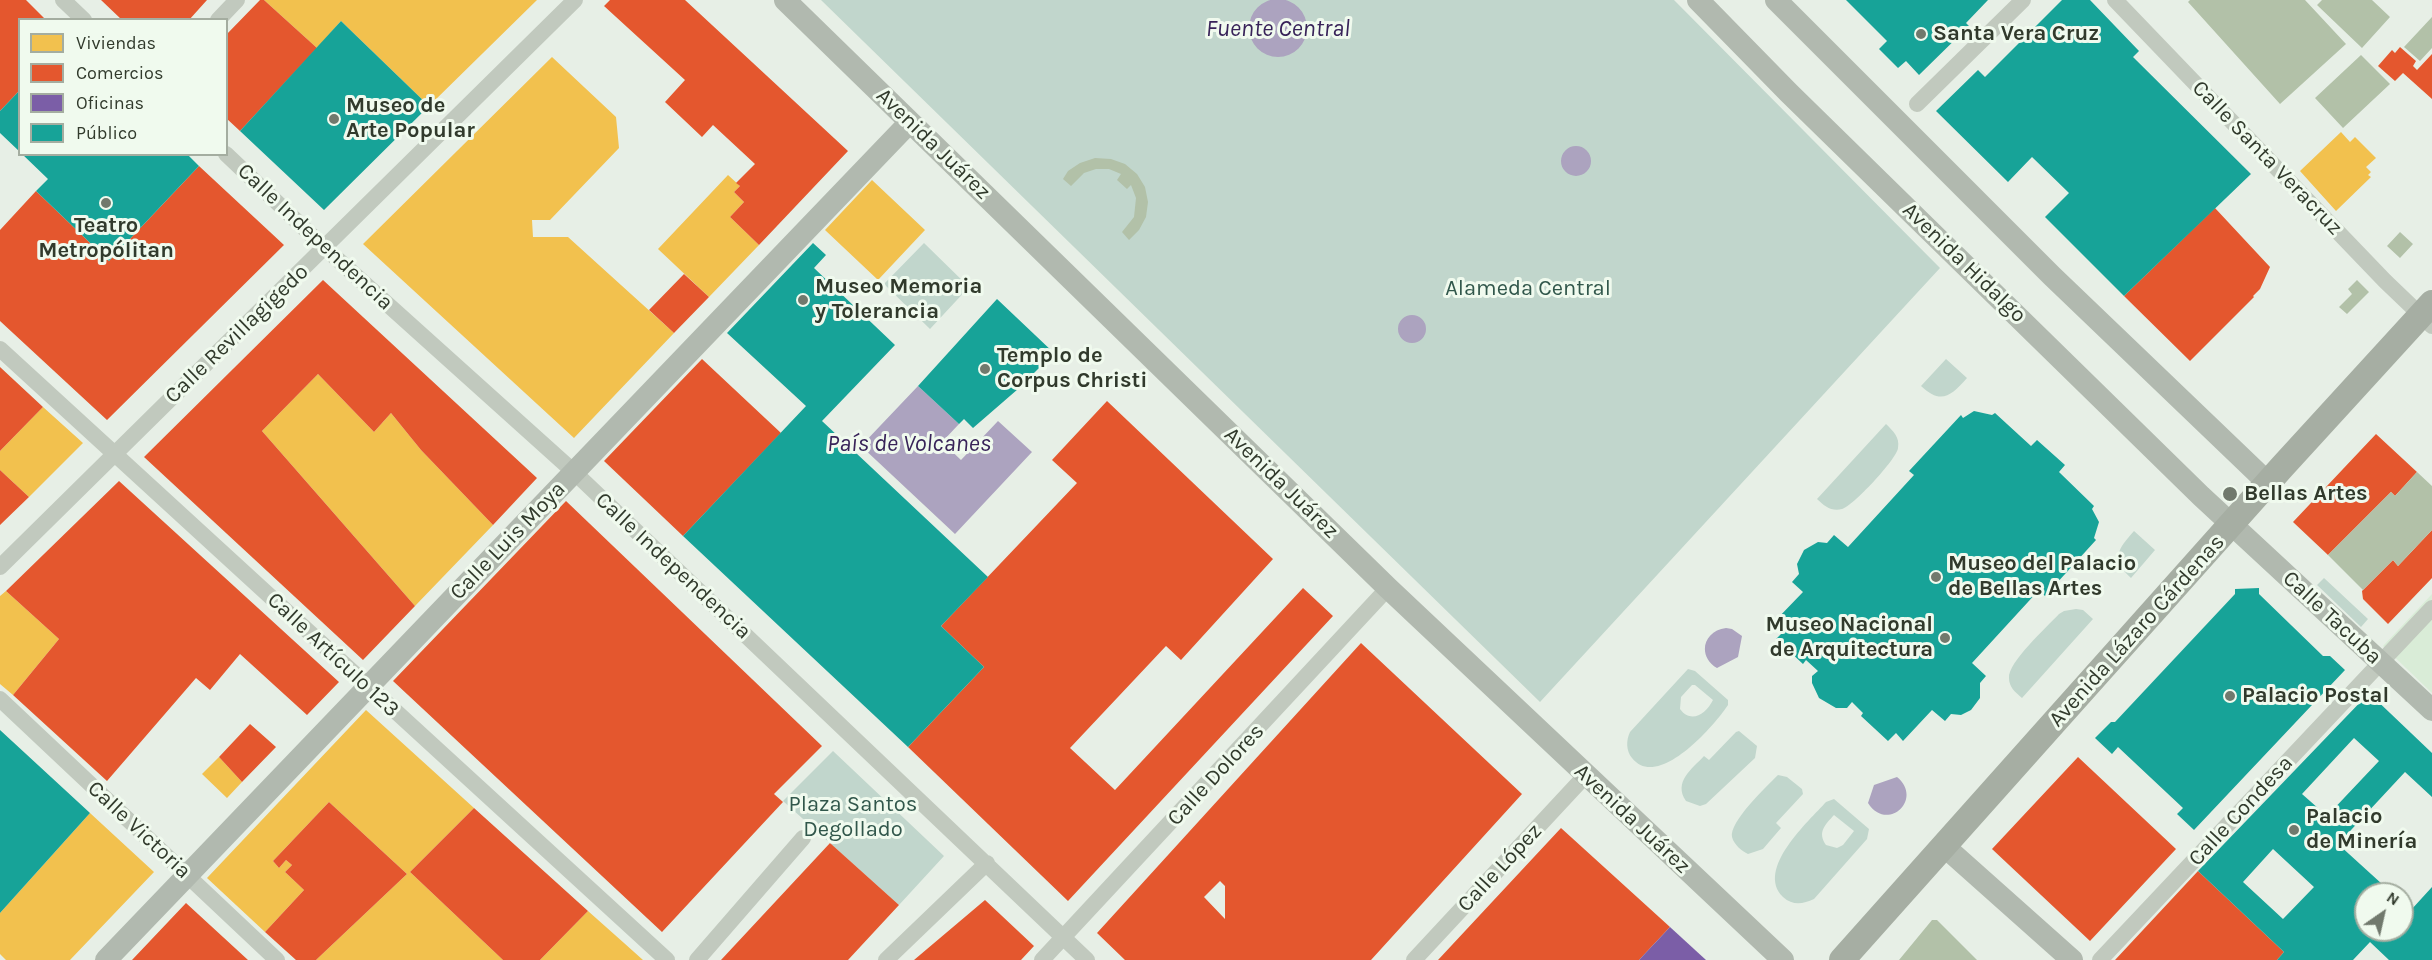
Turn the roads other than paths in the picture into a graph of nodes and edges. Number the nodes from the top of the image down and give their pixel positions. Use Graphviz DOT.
graph roads {
  1 [pos="63,0"];
  2 [pos="237,0"];
  3 [pos="575,0"];
  4 [pos="785,0"];
  5 [pos="1698,0"];
  6 [pos="1776,0"];
  7 [pos="2023,0"];
  8 [pos="2115,0"];
  9 [pos="82,18"];
  10 [pos="220,18"];
  11 [pos="1917,104"];
  12 [pos="910,122"];
  13 [pos="228,156"];
  14 [pos="325,248"];
  15 [pos="2428,315"];
  16 [pos="0,349"];
  17 [pos="115,454"];
  18 [pos="574,472"];
  19 [pos="2268,483"];
  20 [pos="2232,525"];
  21 [pos="0,567"];
  22 [pos="1388,588"];
  23 [pos="2432,608"];
  24 [pos="2381,663"];
  25 [pos="368,687"];
  26 [pos="0,699"];
  27 [pos="2432,710"];
  28 [pos="1586,775"];
  29 [pos="803,838"];
  30 [pos="1944,846"];
  31 [pos="987,863"];
  32 [pos="187,875"];
  33 [pos="1065,938"];
  34 [pos="106,960"];
  35 [pos="277,960"];
  36 [pos="667,960"];
  37 [pos="697,960"];
  38 [pos="886,960"];
  39 [pos="1042,960"];
  40 [pos="1087,960"];
  41 [pos="1414,960"];
  42 [pos="1783,960"];
  43 [pos="1842,960"];
  44 [pos="2072,960"];
  45 [pos="2100,960"];
  1 -- 9 [label="street"];
  2 -- 10 [label="street"];
  3 -- 14 [label="street, Calle Revillagigedo"];
  4 -- 12 [label="main road, Avenida Juárez"];
  5 -- 20 [label="main road, Avenida Hidalgo"];
  6 -- 19 [label="main road"];
  7 -- 11 [label="street"];
  8 -- 15 [label="street, Calle Santa Veracruz"];
  12 -- 18 [label="main road, Calle Luis Moya"];
  12 -- 22 [label="main road, Avenida Juárez"];
  13 -- 14 [label="street, Calle Independencia"];
  14 -- 17 [label="street, Calle Revillagigedo"];
  14 -- 18 [label="street, Calle Independencia"];
  15 -- 19 [label="main road, Avenida Lázaro Cárdenas"];
  16 -- 17 [label="street, Calle Artículo 123"];
  17 -- 21 [label="street, Calle Revillagigedo"];
  17 -- 25 [label="street, Calle Artículo 123"];
  18 -- 25 [label="main road, Calle Luis Moya"];
  18 -- 31 [label="street, Calle Independencia"];
  19 -- 20 [label="main road, Avenida Lázaro Cárdenas"];
  20 -- 24 [label="main road, Calle Tacuba"];
  20 -- 30 [label="main road, Avenida Lázaro Cárdenas"];
  22 -- 28 [label="main road, Avenida Juárez"];
  22 -- 33 [label="street, Calle Dolores"];
  23 -- 24 [label="street, Calle Condesa"];
  24 -- 27 [label="main road, Calle Tacuba"];
  24 -- 45 [label="street, Calle Condesa"];
  25 -- 32 [label="main road, Calle Luis Moya"];
  25 -- 36 [label="street, Calle Artículo 123"];
  26 -- 32 [label="street, Calle Victoria"];
  28 -- 41 [label="street, Calle López"];
  28 -- 42 [label="main road, Avenida Juárez"];
  29 -- 37 [label="street"];
  30 -- 43 [label="main road, Avenida Lázaro Cárdenas"];
  30 -- 44 [label="main road"];
  31 -- 33 [label="street, Calle Independencia"];
  31 -- 38 [label="street"];
  32 -- 34 [label="main road, Calle Luis Moya"];
  32 -- 35 [label="street, Calle Victoria"];
  33 -- 39 [label="street, Calle Dolores"];
  33 -- 40 [label="street, Calle Independencia"];
}
